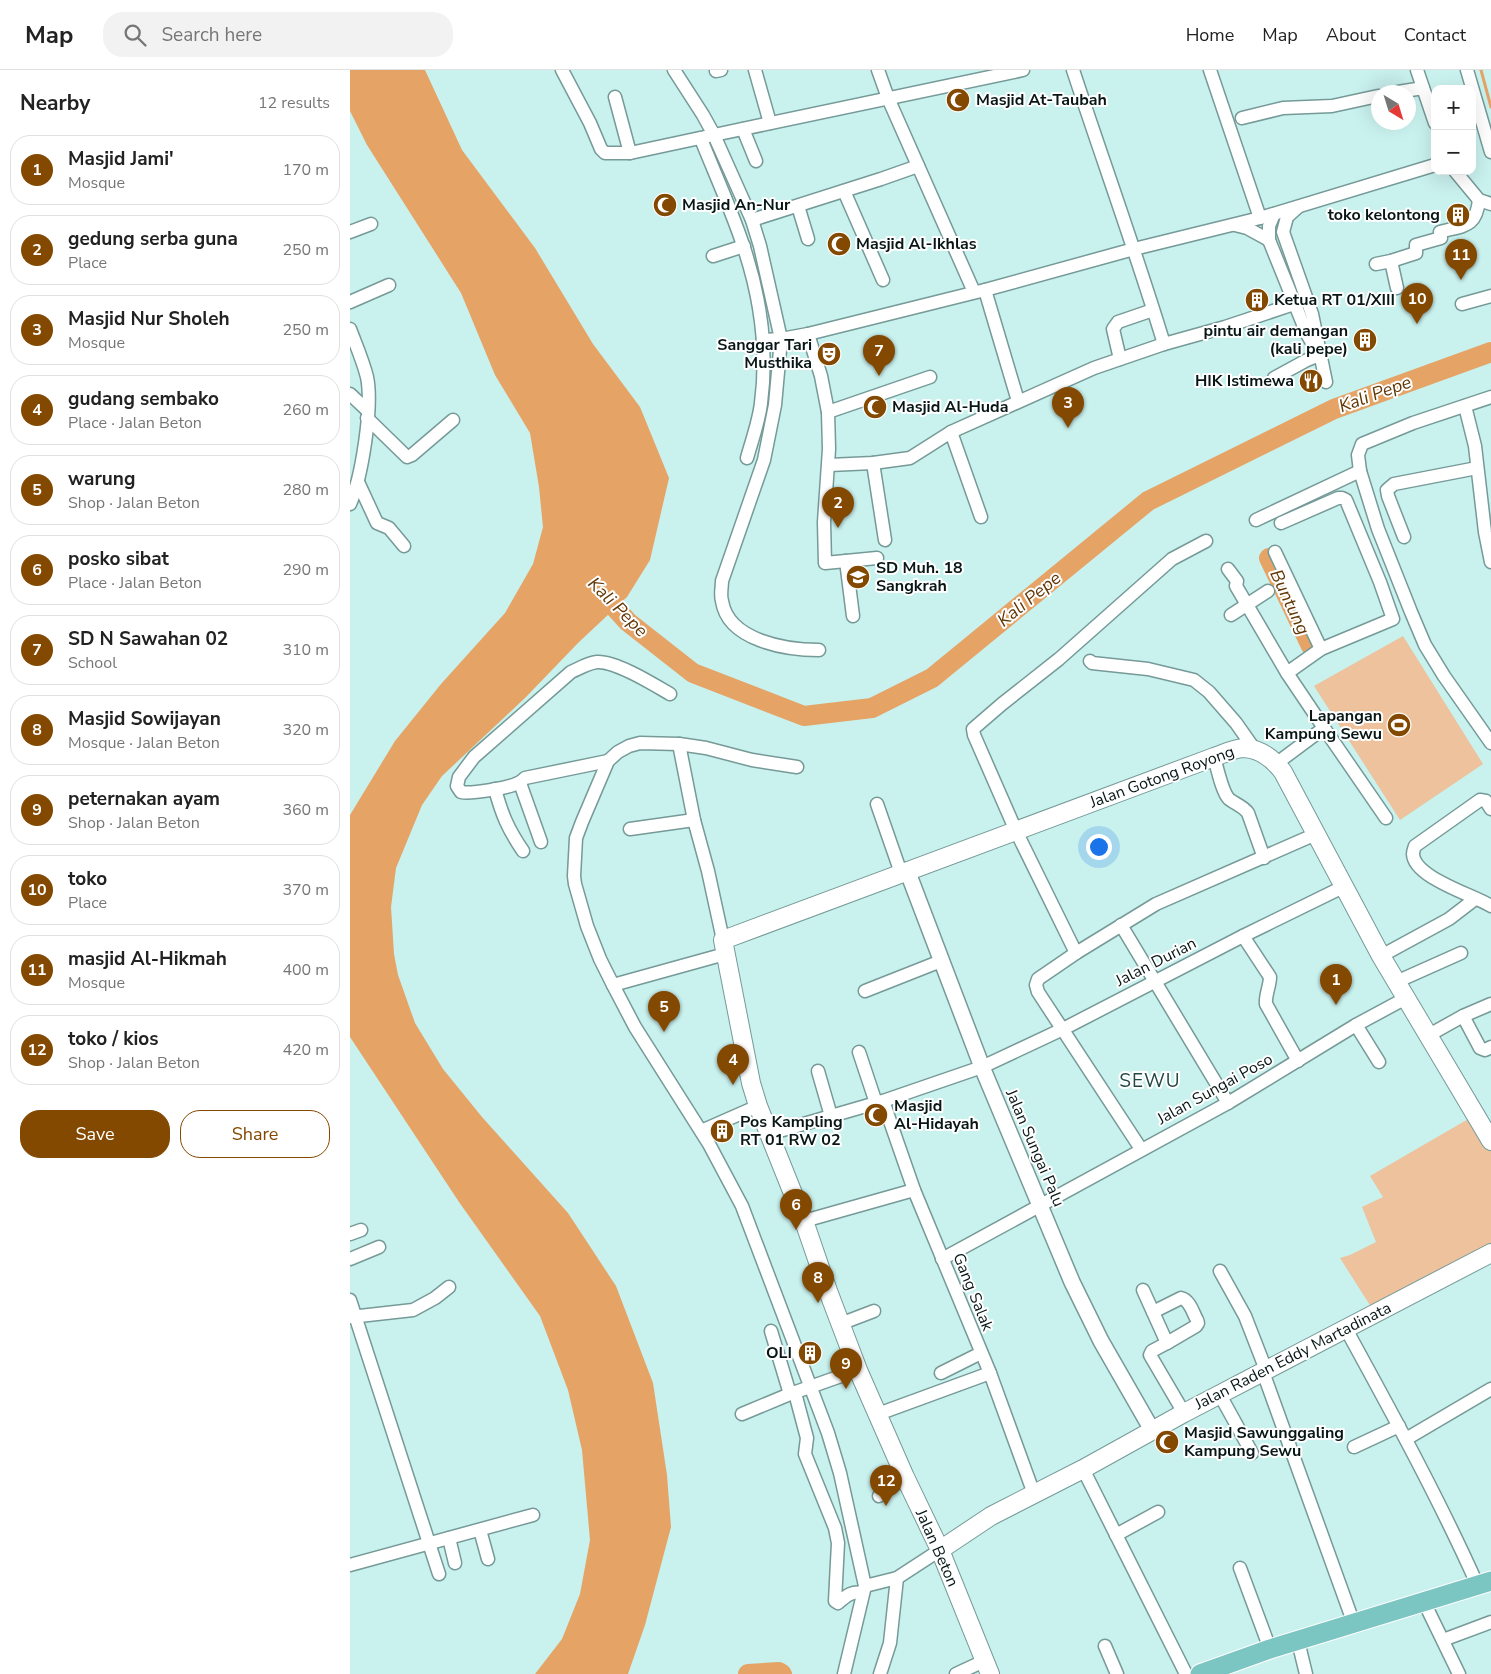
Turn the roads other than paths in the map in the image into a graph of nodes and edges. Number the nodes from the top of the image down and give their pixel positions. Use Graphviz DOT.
graph roads {
  1 [pos="562,70"];
  2 [pos="674,70"];
  3 [pos="756,70"];
  4 [pos="878,70"];
  5 [pos="1023,70"];
  6 [pos="1074,70"];
  7 [pos="1210,70"];
  8 [pos="1417,70"];
  9 [pos="1467,70"];
  10 [pos="1423,88"];
  11 [pos="1416,89"];
  12 [pos="615,97"];
  13 [pos="888,98"];
  14 [pos="1371,98"];
  15 [pos="1431,111"];
  16 [pos="1242,118"];
  17 [pos="770,123"];
  18 [pos="743,129"];
  19 [pos="714,135"];
  20 [pos="701,139"];
  21 [pos="1491,152"];
  22 [pos="630,153"];
  23 [pos="756,161"];
  24 [pos="918,166"];
  25 [pos="1431,166"];
  26 [pos="1459,175"];
  27 [pos="844,191"];
  28 [pos="1485,202"];
  29 [pos="798,206"];
  30 [pos="1298,207"];
  31 [pos="1274,214"];
  32 [pos="1260,218"];
  33 [pos="752,220"];
  34 [pos="371,224"];
  35 [pos="1234,225"];
  36 [pos="350,232"];
  37 [pos="808,238"];
  38 [pos="1269,240"];
  39 [pos="744,246"];
  40 [pos="1134,249"];
  41 [pos="712,256"];
  42 [pos="1391,262"];
  43 [pos="1376,264"];
  44 [pos="883,280"];
  45 [pos="389,285"];
  46 [pos="1397,288"];
  47 [pos="980,290"];
  48 [pos="1491,296"];
  49 [pos="350,302"];
  50 [pos="1294,304"];
  51 [pos="1462,304"];
  52 [pos="1153,310"];
  53 [pos="350,329"];
  54 [pos="808,334"];
  55 [pos="781,339"];
  56 [pos="763,340"];
  57 [pos="1164,344"];
  58 [pos="1320,355"];
  59 [pos="1120,359"];
  60 [pos="930,376"];
  61 [pos="1274,378"];
  62 [pos="1326,382"];
  63 [pos="350,394"];
  64 [pos="1491,397"];
  65 [pos="1018,401"];
  66 [pos="1465,406"];
  67 [pos="828,412"];
  68 [pos="367,415"];
  69 [pos="453,420"];
  70 [pos="951,432"];
  71 [pos="747,458"];
  72 [pos="873,462"];
  73 [pos="829,465"];
  74 [pos="1477,468"];
  75 [pos="1360,471"];
  76 [pos="358,482"];
  77 [pos="350,504"];
  78 [pos="981,516"];
  79 [pos="1256,520"];
  80 [pos="1281,523"];
  81 [pos="1404,537"];
  82 [pos="885,540"];
  83 [pos="1206,541"];
  84 [pos="404,546"];
  85 [pos="1275,552"];
  86 [pos="877,558"];
  87 [pos="846,561"];
  88 [pos="1491,562"];
  89 [pos="1228,569"];
  90 [pos="1268,591"];
  91 [pos="1248,604"];
  92 [pos="1231,615"];
  93 [pos="853,616"];
  94 [pos="1320,649"];
  95 [pos="820,650"];
  96 [pos="1090,661"];
  97 [pos="1287,673"];
  98 [pos="670,694"];
  99 [pos="1324,728"];
  100 [pos="1491,743"];
  101 [pos="678,744"];
  102 [pos="1255,750"];
  103 [pos="1214,757"];
  104 [pos="608,761"];
  105 [pos="1277,763"];
  106 [pos="797,767"];
  107 [pos="520,783"];
  108 [pos="495,789"];
  109 [pos="1488,800"];
  110 [pos="877,804"];
  111 [pos="1386,818"];
  112 [pos="694,820"];
  113 [pos="630,829"];
  114 [pos="1016,831"];
  115 [pos="1316,834"];
  116 [pos="541,842"];
  117 [pos="523,851"];
  118 [pos="1264,858"];
  119 [pos="904,871"];
  120 [pos="1345,886"];
  121 [pos="1475,899"];
  122 [pos="1491,906"];
  123 [pos="1121,925"];
  124 [pos="1243,936"];
  125 [pos="724,947"];
  126 [pos="1076,953"];
  127 [pos="1461,953"];
  128 [pos="1381,956"];
  129 [pos="941,961"];
  130 [pos="1154,981"];
  131 [pos="1396,982"];
  132 [pos="612,985"];
  133 [pos="866,991"];
  134 [pos="1406,998"];
  135 [pos="1491,1004"];
  136 [pos="1463,1016"];
  137 [pos="1356,1025"];
  138 [pos="1063,1029"];
  139 [pos="1429,1034"];
  140 [pos="1491,1047"];
  141 [pos="859,1052"];
  142 [pos="1298,1061"];
  143 [pos="1378,1062"];
  144 [pos="982,1067"];
  145 [pos="818,1071"];
  146 [pos="879,1102"];
  147 [pos="1228,1103"];
  148 [pos="758,1106"];
  149 [pos="831,1116"];
  150 [pos="701,1131"];
  151 [pos="769,1134"];
  152 [pos="1491,1141"];
  153 [pos="1141,1149"];
  154 [pos="914,1190"];
  155 [pos="1040,1207"];
  156 [pos="804,1221"];
  157 [pos="379,1247"];
  158 [pos="1491,1253"];
  159 [pos="350,1259"];
  160 [pos="942,1259"];
  161 [pos="1220,1271"];
  162 [pos="449,1287"];
  163 [pos="1143,1290"];
  164 [pos="350,1300"];
  165 [pos="874,1311"];
  166 [pos="1153,1312"];
  167 [pos="352,1316"];
  168 [pos="840,1324"];
  169 [pos="1346,1329"];
  170 [pos="771,1331"];
  171 [pos="1167,1343"];
  172 [pos="981,1353"];
  173 [pos="858,1370"];
  174 [pos="1265,1371"];
  175 [pos="941,1373"];
  176 [pos="990,1373"];
  177 [pos="810,1387"];
  178 [pos="1491,1389"];
  179 [pos="793,1394"];
  180 [pos="1220,1395"];
  181 [pos="1184,1413"];
  182 [pos="742,1414"];
  183 [pos="878,1414"];
  184 [pos="1399,1426"];
  185 [pos="1152,1430"];
  186 [pos="1406,1439"];
  187 [pos="1354,1447"];
  188 [pos="1252,1453"];
  189 [pos="1083,1470"];
  190 [pos="905,1477"];
  191 [pos="1034,1494"];
  192 [pos="879,1496"];
  193 [pos="1158,1512"];
  194 [pos="533,1515"];
  195 [pos="480,1530"];
  196 [pos="1116,1535"];
  197 [pos="449,1538"];
  198 [pos="430,1543"];
  199 [pos="940,1550"];
  200 [pos="488,1559"];
  201 [pos="455,1563"];
  202 [pos="350,1565"];
  203 [pos="1240,1568"];
  204 [pos="439,1574"];
  205 [pos="897,1578"];
  206 [pos="1484,1583"];
  207 [pos="864,1589"];
  208 [pos="1424,1602"];
  209 [pos="1491,1622"];
  210 [pos="1354,1624"];
  211 [pos="1437,1630"];
  212 [pos="1298,1641"];
  213 [pos="1105,1646"];
  214 [pos="1270,1649"];
  215 [pos="987,1667"];
  216 [pos="1305,1669"];
  217 [pos="844,1674"];
  218 [pos="880,1674"];
  219 [pos="956,1674"];
  220 [pos="1117,1674"];
  221 [pos="1186,1674"];
  222 [pos="1200,1674"];
  223 [pos="1459,1674"];
  1 -- 22 [label="street"];
  2 -- 19 [label="street"];
  3 -- 17 [label="street"];
  4 -- 13 [label="street"];
  5 -- 13 [label="street"];
  6 -- 40 [label="street"];
  7 -- 32 [label="street"];
  8 -- 10 [label="street"];
  9 -- 21 [label="street"];
  10 -- 11 [label="street"];
  10 -- 15 [label="street"];
  12 -- 22 [label="street"];
  13 -- 17 [label="street"];
  13 -- 24 [label="street"];
  14 -- 16 [label="street"];
  17 -- 18 [label="street"];
  18 -- 19 [label="street"];
  18 -- 23 [label="street"];
  19 -- 20 [label="street"];
  19 -- 33 [label="street"];
  20 -- 22 [label="street"];
  20 -- 39 [label="street"];
  24 -- 27 [label="street"];
  24 -- 47 [label="street"];
  25 -- 30 [label="street"];
  26 -- 28 [label="street"];
  27 -- 29 [label="street"];
  27 -- 44 [label="street"];
  28 -- 42 [label="street"];
  29 -- 33 [label="street"];
  29 -- 37 [label="street"];
  30 -- 31 [label="street"];
  30 -- 58 [label="street"];
  31 -- 32 [label="street"];
  31 -- 38 [label="street"];
  32 -- 35 [label="street"];
  33 -- 55 [label="street"];
  34 -- 36 [label="street"];
  35 -- 38 [label="street"];
  35 -- 40 [label="street"];
  38 -- 50 [label="street"];
  39 -- 41 [label="street"];
  39 -- 56 [label="street"];
  40 -- 47 [label="street"];
  40 -- 52 [label="street"];
  42 -- 43 [label="street"];
  42 -- 46 [label="street"];
  45 -- 49 [label="street"];
  47 -- 54 [label="street"];
  47 -- 65 [label="street"];
  48 -- 51 [label="street"];
  50 -- 57 [label="street"];
  50 -- 58 [label="street"];
  52 -- 57 [label="street"];
  52 -- 59 [label="street"];
  53 -- 68 [label="street"];
  54 -- 55 [label="street"];
  54 -- 67 [label="street"];
  55 -- 56 [label="street"];
  55 -- 95 [label="street"];
  56 -- 71 [label="street"];
  57 -- 59 [label="street"];
  58 -- 61 [label="street"];
  58 -- 62 [label="street"];
  59 -- 65 [label="street"];
  60 -- 67 [label="street"];
  63 -- 68 [label="street"];
  64 -- 66 [label="street"];
  65 -- 70 [label="street"];
  66 -- 74 [label="street"];
  66 -- 75 [label="street"];
  67 -- 73 [label="street"];
  68 -- 69 [label="street"];
  68 -- 76 [label="street"];
  70 -- 72 [label="street"];
  70 -- 78 [label="street"];
  72 -- 73 [label="street"];
  72 -- 82 [label="street"];
  73 -- 87 [label="street"];
  74 -- 81 [label="street"];
  74 -- 88 [label="street"];
  75 -- 79 [label="street"];
  75 -- 100 [label="street"];
  76 -- 77 [label="street"];
  76 -- 84 [label="street"];
  80 -- 94 [label="street"];
  83 -- 114 [label="street"];
  85 -- 94 [label="street"];
  86 -- 87 [label="street"];
  87 -- 93 [label="street"];
  89 -- 91 [label="street"];
  90 -- 91 [label="street"];
  91 -- 92 [label="street"];
  91 -- 97 [label="street"];
  94 -- 97 [label="street"];
  96 -- 102 [label="street"];
  97 -- 99 [label="street"];
  98 -- 108 [label="street"];
  99 -- 105 [label="street"];
  99 -- 111 [label="street"];
  101 -- 104 [label="street"];
  101 -- 106 [label="street"];
  101 -- 112 [label="street"];
  102 -- 103 [label="main road, Jalan Gotong Royong"];
  102 -- 105 [label="main road, Jalan Gotong Royong"];
  103 -- 114 [label="main road, Jalan Gotong Royong"];
  103 -- 118 [label="street"];
  104 -- 107 [label="street"];
  104 -- 132 [label="street"];
  105 -- 115 [label="main road, Jalan Gotong Royong"];
  107 -- 108 [label="street"];
  107 -- 116 [label="street"];
  108 -- 117 [label="street"];
  109 -- 121 [label="street"];
  110 -- 119 [label="street"];
  112 -- 113 [label="street"];
  112 -- 125 [label="street"];
  114 -- 119 [label="main road, Jalan Gotong Royong"];
  114 -- 126 [label="street"];
  115 -- 118 [label="street"];
  115 -- 120 [label="main road, Jalan Gotong Royong"];
  118 -- 123 [label="street"];
  119 -- 125 [label="main road, Jalan Gotong Royong"];
  119 -- 129 [label="street, Jalan Sungai Palu"];
  120 -- 124 [label="street, Jalan Durian"];
  120 -- 128 [label="main road, Jalan Gotong Royong"];
  121 -- 122 [label="street"];
  121 -- 128 [label="street"];
  123 -- 126 [label="street"];
  123 -- 130 [label="street"];
  124 -- 130 [label="street, Jalan Durian"];
  124 -- 142 [label="street"];
  125 -- 132 [label="street"];
  125 -- 148 [label="main road, Jalan Beton"];
  126 -- 138 [label="street"];
  127 -- 131 [label="street"];
  128 -- 131 [label="main road, Jalan Gotong Royong"];
  129 -- 133 [label="street"];
  129 -- 144 [label="street, Jalan Sungai Palu"];
  130 -- 138 [label="street, Jalan Durian"];
  130 -- 147 [label="street"];
  131 -- 134 [label="main road, Jalan Gotong Royong"];
  132 -- 150 [label="street"];
  134 -- 137 [label="street, Jalan Sungai Poso"];
  134 -- 139 [label="main road, Jalan Gotong Royong"];
  135 -- 136 [label="street"];
  136 -- 139 [label="street"];
  136 -- 140 [label="street"];
  137 -- 142 [label="street, Jalan Sungai Poso"];
  137 -- 143 [label="street"];
  138 -- 144 [label="street, Jalan Durian"];
  138 -- 153 [label="street"];
  139 -- 152 [label="main road, Jalan Gotong Royong"];
  141 -- 146 [label="street, Gang Salak"];
  142 -- 147 [label="street, Jalan Sungai Poso"];
  144 -- 146 [label="street, Jalan Durian"];
  144 -- 155 [label="street, Jalan Sungai Palu"];
  145 -- 149 [label="street"];
  146 -- 149 [label="street, Jalan Durian"];
  146 -- 154 [label="street, Gang Salak"];
  147 -- 153 [label="street, Jalan Sungai Poso"];
  148 -- 150 [label="street"];
  148 -- 151 [label="main road, Jalan Beton"];
  149 -- 151 [label="street, Jalan Durian"];
  150 -- 177 [label="street"];
  151 -- 156 [label="main road, Jalan Beton"];
  153 -- 155 [label="street, Jalan Sungai Poso"];
  154 -- 156 [label="street"];
  154 -- 160 [label="street, Gang Salak"];
  155 -- 160 [label="street, Jalan Sungai Poso"];
  155 -- 185 [label="street, Jalan Sungai Palu"];
  156 -- 168 [label="main road, Jalan Beton"];
  157 -- 159 [label="street"];
  158 -- 169 [label="main road, Jalan Raden Eddy Martadinata"];
  160 -- 172 [label="street, Gang Salak"];
  161 -- 174 [label="street"];
  162 -- 167 [label="street"];
  163 -- 166 [label="street"];
  164 -- 167 [label="street"];
  165 -- 168 [label="street"];
  166 -- 171 [label="street"];
  166 -- 171 [label="street"];
  167 -- 198 [label="street"];
  168 -- 173 [label="main road, Jalan Beton"];
  169 -- 174 [label="main road, Jalan Raden Eddy Martadinata"];
  169 -- 184 [label="street"];
  170 -- 179 [label="street"];
  171 -- 181 [label="street"];
  172 -- 175 [label="street"];
  172 -- 176 [label="street, Gang Salak"];
  173 -- 177 [label="street"];
  173 -- 183 [label="main road, Jalan Beton"];
  174 -- 180 [label="main road, Jalan Raden Eddy Martadinata"];
  174 -- 210 [label="street"];
  176 -- 183 [label="street"];
  176 -- 191 [label="street, Gang Salak"];
  177 -- 179 [label="street"];
  177 -- 207 [label="street"];
  178 -- 186 [label="street"];
  179 -- 182 [label="street"];
  179 -- 207 [label="street"];
  180 -- 181 [label="main road, Jalan Raden Eddy Martadinata"];
  180 -- 188 [label="street"];
  181 -- 185 [label="main road, Jalan Raden Eddy Martadinata"];
  183 -- 190 [label="main road, Jalan Beton"];
  184 -- 186 [label="street"];
  184 -- 187 [label="street"];
  185 -- 189 [label="main road, Jalan Raden Eddy Martadinata"];
  186 -- 206 [label="street"];
  189 -- 191 [label="main road, Jalan Raden Eddy Martadinata"];
  189 -- 196 [label="street"];
  190 -- 192 [label="street"];
  190 -- 199 [label="main road, Jalan Beton"];
  191 -- 199 [label="main road, Jalan Raden Eddy Martadinata"];
  193 -- 196 [label="street"];
  194 -- 195 [label="street"];
  195 -- 197 [label="street"];
  195 -- 200 [label="street"];
  196 -- 221 [label="street"];
  197 -- 198 [label="street"];
  197 -- 201 [label="street"];
  198 -- 202 [label="street"];
  198 -- 204 [label="street"];
  199 -- 205 [label="street"];
  199 -- 215 [label="main road, Jalan Beton"];
  203 -- 214 [label="street"];
  205 -- 207 [label="street"];
  205 -- 218 [label="street"];
  206 -- 208 [label="main road"];
  207 -- 217 [label="street"];
  208 -- 210 [label="main road"];
  208 -- 211 [label="street"];
  209 -- 211 [label="street"];
  210 -- 212 [label="main road"];
  211 -- 223 [label="street"];
  212 -- 214 [label="main road"];
  212 -- 216 [label="street"];
  213 -- 220 [label="street"];
  214 -- 222 [label="main road"];
  215 -- 219 [label="street"];
}
